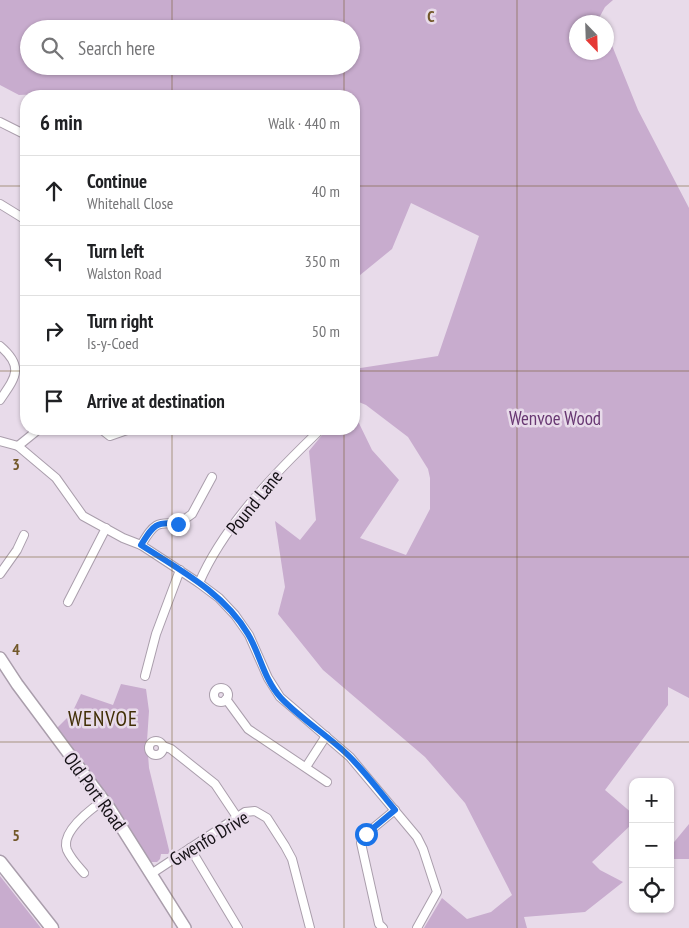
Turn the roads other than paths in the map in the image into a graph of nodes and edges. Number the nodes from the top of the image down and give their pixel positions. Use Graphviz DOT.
graph roads {
  1 [pos="0,122"];
  2 [pos="20,132"];
  3 [pos="0,204"];
  4 [pos="20,216"];
  5 [pos="0,346"];
  6 [pos="0,400"];
  7 [pos="32,435"];
  8 [pos="315,435"];
  9 [pos="0,442"];
  10 [pos="18,446"];
  11 [pos="212,477"];
  12 [pos="106,528"];
  13 [pos="24,535"];
  14 [pos="141,545"];
  15 [pos="180,570"];
  16 [pos="0,574"];
  17 [pos="199,583"];
  18 [pos="68,602"];
  19 [pos="0,658"];
  20 [pos="4,672"];
  21 [pos="145,676"];
  22 [pos="226,699"];
  23 [pos="326,736"];
  24 [pos="163,746"];
  25 [pos="306,768"];
  26 [pos="326,782"];
  27 [pos="104,800"];
  28 [pos="395,810"];
  29 [pos="237,817"];
  30 [pos="190,848"];
  31 [pos="0,862"];
  32 [pos="84,873"];
  33 [pos="151,874"];
  34 [pos="52,928"];
  35 [pos="185,928"];
  36 [pos="238,928"];
  37 [pos="310,928"];
  38 [pos="383,928"];
  39 [pos="416,928"];
  1 -- 2 [label="street"];
  3 -- 4 [label="street"];
  5 -- 6 [label="street"];
  7 -- 10 [label="street"];
  8 -- 17 [label="street, Pound Lane"];
  9 -- 10 [label="street"];
  10 -- 12 [label="street"];
  11 -- 14 [label="street"];
  12 -- 14 [label="street"];
  12 -- 18 [label="street"];
  13 -- 16 [label="street"];
  14 -- 15 [label="street"];
  15 -- 17 [label="street"];
  15 -- 21 [label="street"];
  17 -- 23 [label="street"];
  19 -- 20 [label="street, Old Port Road"];
  20 -- 27 [label="street, Old Port Road"];
  22 -- 25 [label="street"];
  23 -- 25 [label="street"];
  23 -- 28 [label="street"];
  24 -- 29 [label="street"];
  25 -- 26 [label="street"];
  27 -- 32 [label="street"];
  27 -- 33 [label="street, Old Port Road"];
  28 -- 38 [label="street"];
  28 -- 39 [label="street"];
  29 -- 30 [label="street, Gwenfo Drive"];
  29 -- 37 [label="street, Gwenfo Drive"];
  30 -- 33 [label="street, Gwenfo Drive"];
  30 -- 36 [label="street"];
  31 -- 34 [label="main road"];
  33 -- 35 [label="street, Old Port Road"];
}
